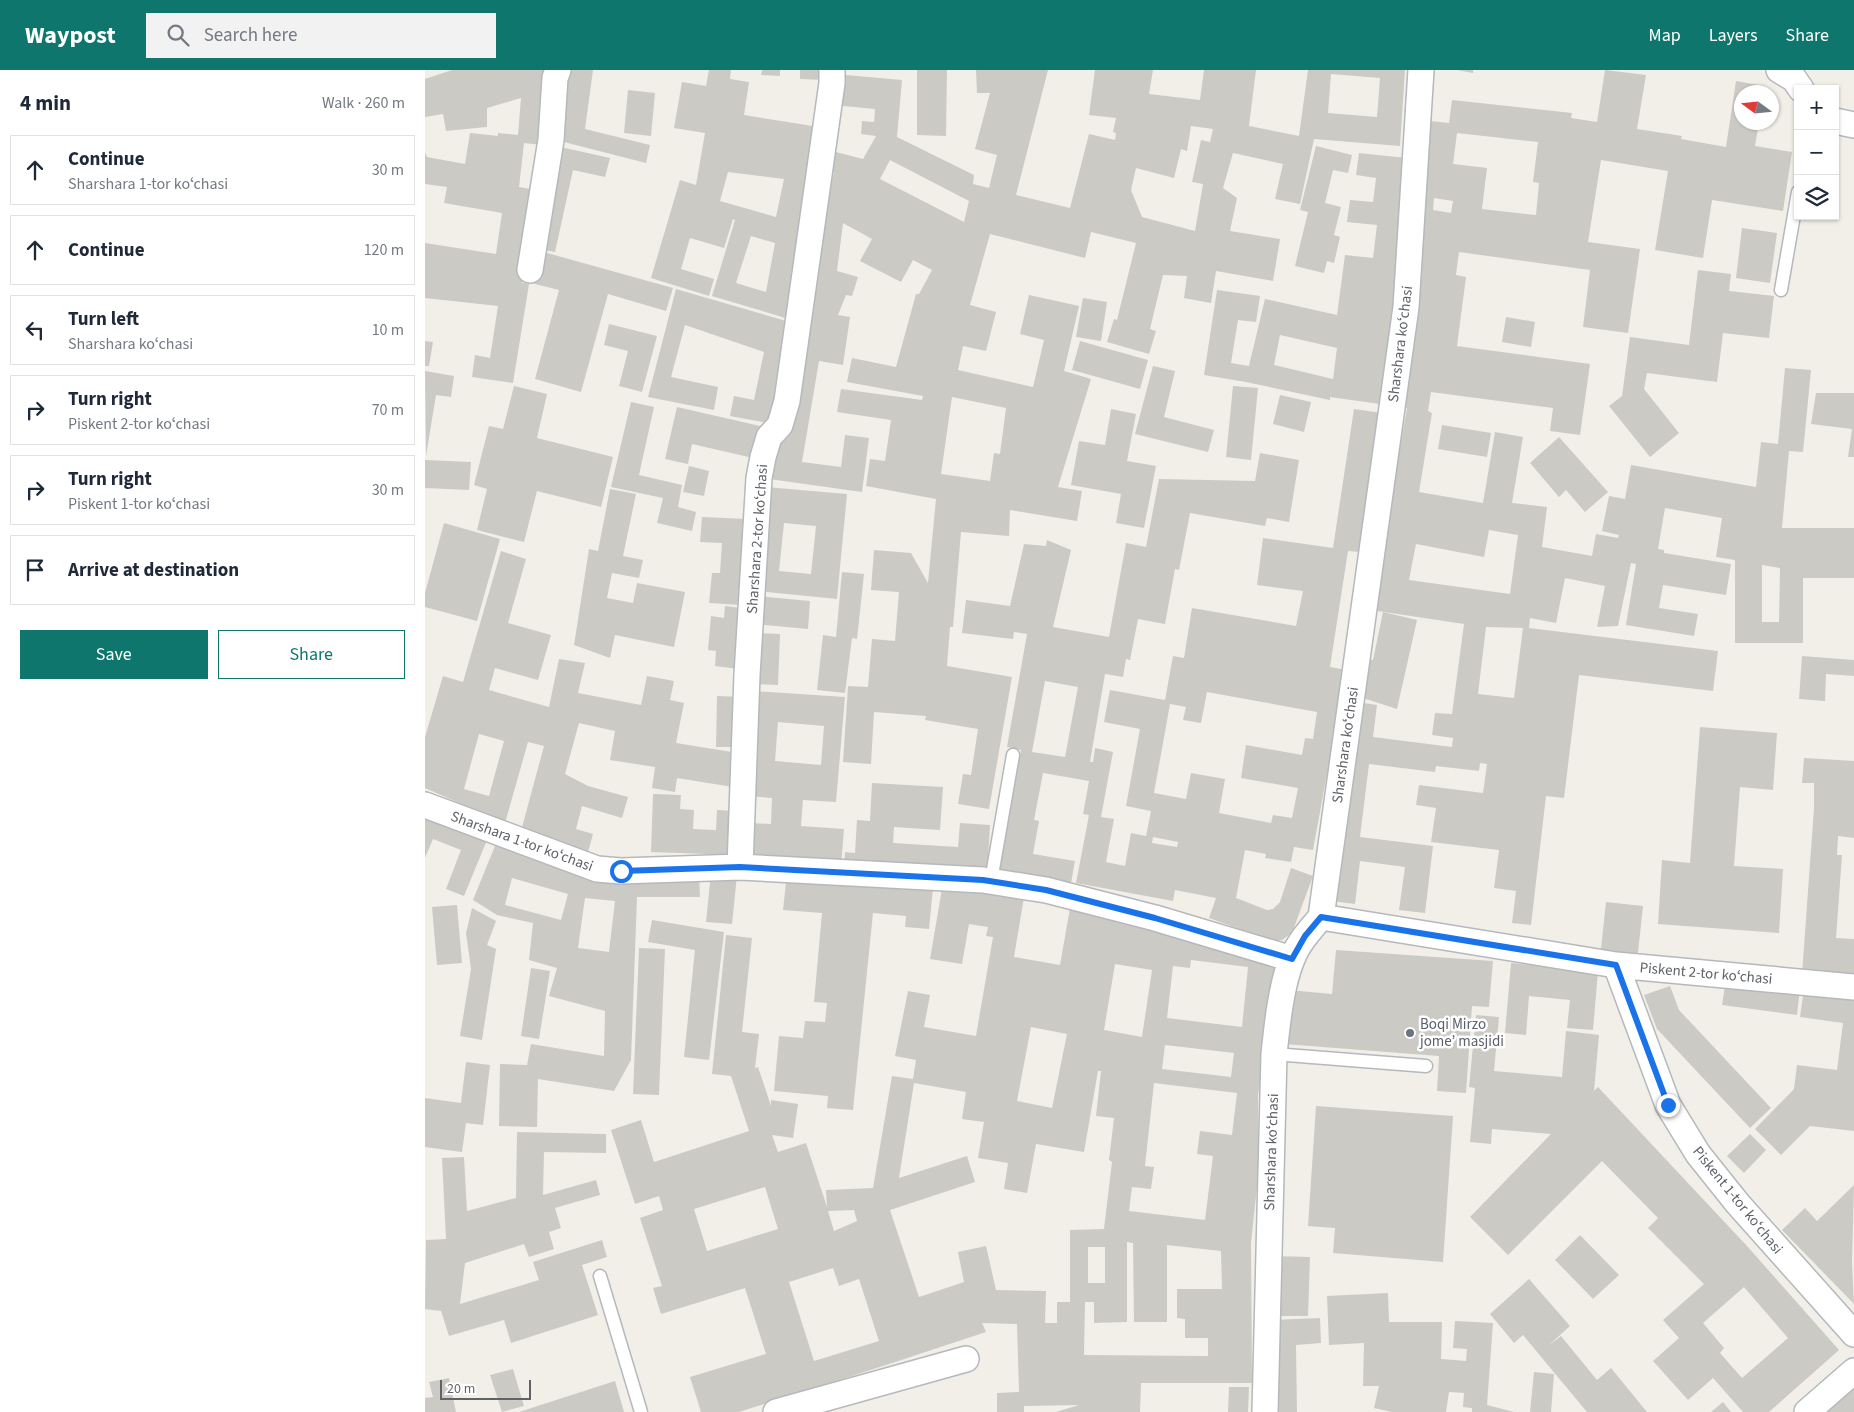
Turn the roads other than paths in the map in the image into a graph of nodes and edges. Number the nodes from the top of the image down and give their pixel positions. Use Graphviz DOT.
graph roads {
  1 [pos="558,70"];
  2 [pos="832,70"];
  3 [pos="1421,70"];
  4 [pos="1779,70"];
  5 [pos="1798,85"];
  6 [pos="1839,122"];
  7 [pos="1854,126"];
  8 [pos="1794,215"];
  9 [pos="529,270"];
  10 [pos="1781,290"];
  11 [pos="1013,755"];
  12 [pos="425,805"];
  13 [pos="740,867"];
  14 [pos="991,881"];
  15 [pos="1321,917"];
  16 [pos="1292,959"];
  17 [pos="1616,965"];
  18 [pos="1854,987"];
  19 [pos="1274,1054"];
  20 [pos="1426,1066"];
  21 [pos="601,1276"];
  22 [pos="1854,1334"];
  23 [pos="966,1359"];
  24 [pos="1854,1371"];
  25 [pos="641,1412"];
  26 [pos="776,1412"];
  27 [pos="1265,1412"];
  28 [pos="1807,1412"];
  1 -- 9 [label="street"];
  2 -- 13 [label="street, Sharshara 2-tor koʻchasi"];
  3 -- 15 [label="street, Sharshara koʻchasi"];
  4 -- 5 [label="street"];
  6 -- 7 [label="street"];
  8 -- 10 [label="lane"];
  11 -- 14 [label="lane"];
  12 -- 13 [label="street, Sharshara 1-tor koʻchasi"];
  13 -- 14 [label="street, Sharshara 1-tor koʻchasi"];
  14 -- 16 [label="street, Sharshara 1-tor koʻchasi"];
  15 -- 16 [label="street, Sharshara koʻchasi"];
  15 -- 17 [label="street, Piskent 2-tor koʻchasi"];
  16 -- 19 [label="street, Sharshara koʻchasi"];
  17 -- 18 [label="street, Piskent 2-tor koʻchasi"];
  17 -- 22 [label="street, Piskent 1-tor koʻchasi"];
  19 -- 20 [label="lane"];
  19 -- 27 [label="street, Sharshara koʻchasi"];
  21 -- 25 [label="lane"];
  23 -- 26 [label="street"];
  24 -- 28 [label="street"];
}
